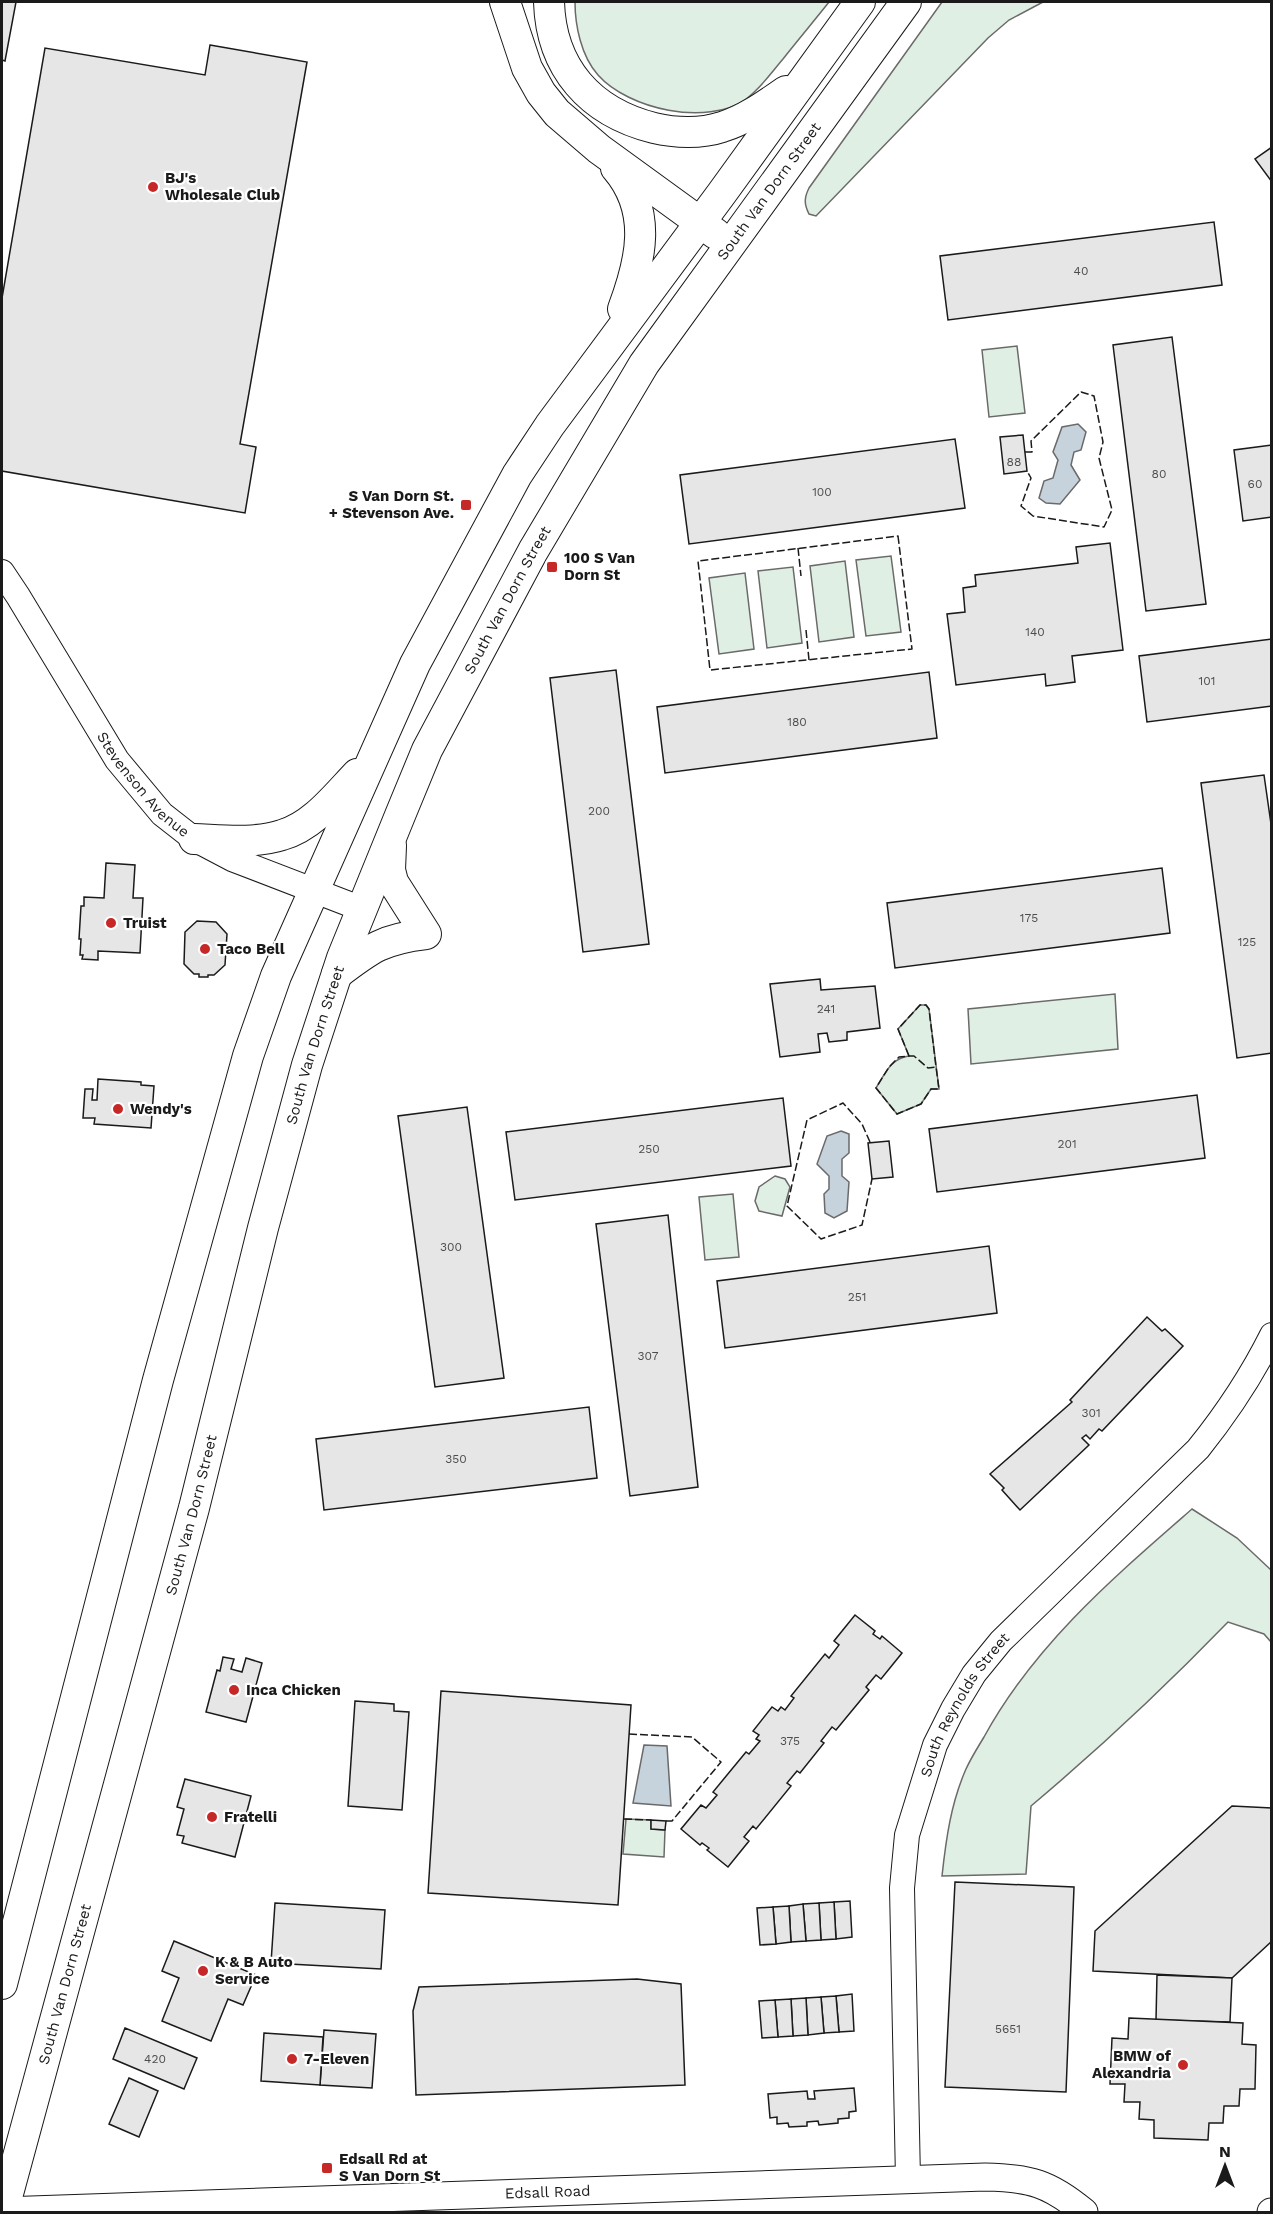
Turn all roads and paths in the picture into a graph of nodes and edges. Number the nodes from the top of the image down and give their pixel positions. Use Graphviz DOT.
graph roads {
  1 [pos="505,2"];
  2 [pos="549,2"];
  3 [pos="860,2"];
  4 [pos="906,2"];
  5 [pos="803,79"];
  6 [pos="599,149"];
  7 [pos="722,193"];
  8 [pos="752,215"];
  9 [pos="700,222"];
  10 [pos="730,245"];
  11 [pos="610,343"];
  12 [pos="2,572"];
  13 [pos="372,759"];
  14 [pos="392,836"];
  15 [pos="194,840"];
  16 [pos="313,890"];
  17 [pos="362,909"];
  18 [pos="337,974"];
  19 [pos="1272,1335"];
  20 [pos="2,1984"];
  21 [pos="908,2179"];
  22 [pos="3,2212"];
  23 [pos="1084,2212"];
  1 -- 6 [label="main road"];
  2 -- 5 [label="main road"];
  3 -- 5 [label="main road"];
  4 -- 8 [label="main road, South Van Dorn Street"];
  5 -- 7 [label="main road"];
  6 -- 9 [label="main road"];
  6 -- 11 [label="main road"];
  7 -- 8 [label="main road"];
  7 -- 9 [label="main road"];
  8 -- 10 [label="main road, South Van Dorn Street"];
  9 -- 10 [label="main road"];
  9 -- 11 [label="main road"];
  10 -- 14 [label="main road, South Van Dorn Street"];
  11 -- 13 [label="main road"];
  12 -- 15 [label="street, Stevenson Avenue"];
  13 -- 15 [label="main road"];
  13 -- 16 [label="main road"];
  14 -- 17 [label="main road, South Van Dorn Street"];
  14 -- 18 [label="main road"];
  15 -- 16 [label="street, Stevenson Avenue"];
  16 -- 17 [label="street, Stevenson Avenue"];
  16 -- 20 [label="main road"];
  17 -- 18 [label="main road, South Van Dorn Street"];
  18 -- 22 [label="main road, South Van Dorn Street"];
  19 -- 21 [label="street, South Reynolds Street"];
  21 -- 22 [label="main road, Edsall Road"];
  21 -- 23 [label="main road, Edsall Road"];
}
